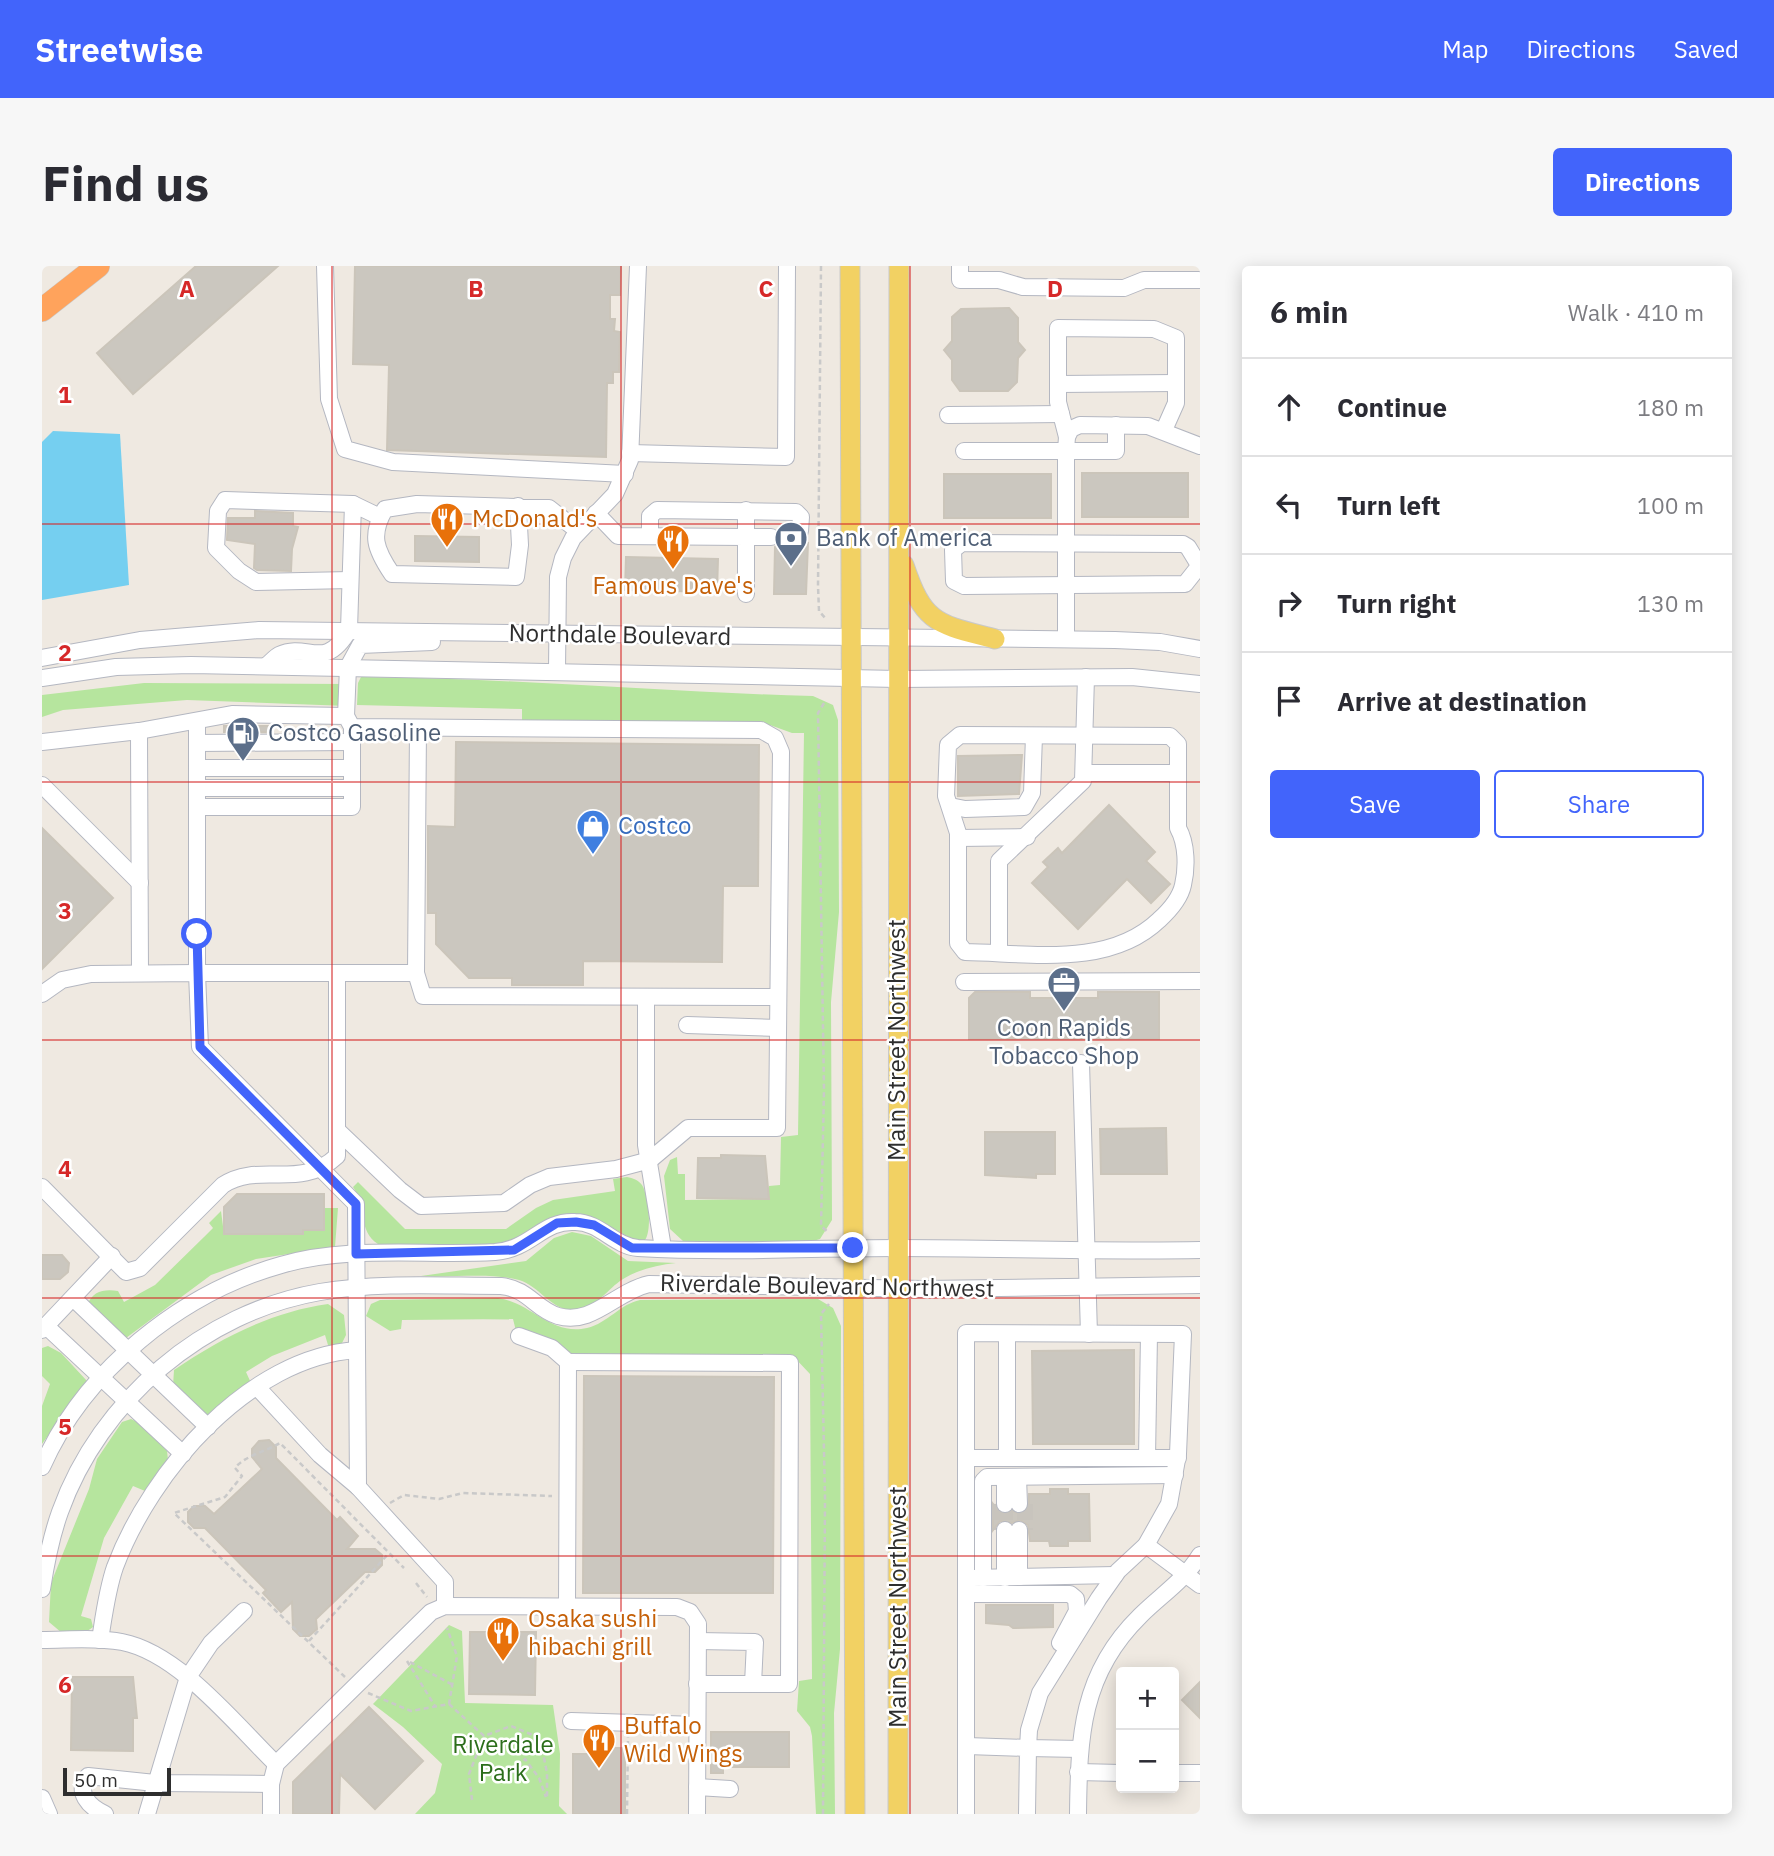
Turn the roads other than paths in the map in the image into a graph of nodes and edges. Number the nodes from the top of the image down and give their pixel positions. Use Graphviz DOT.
graph roads {
  1 [pos="88,266"];
  2 [pos="98,266"];
  3 [pos="325,266"];
  4 [pos="638,266"];
  5 [pos="787,266"];
  6 [pos="850,266"];
  7 [pos="899,266"];
  8 [pos="960,266"];
  9 [pos="1168,273"];
  10 [pos="1200,280"];
  11 [pos="42,309"];
  12 [pos="1176,383"];
  13 [pos="1059,384"];
  14 [pos="1061,414"];
  15 [pos="948,415"];
  16 [pos="1116,425"];
  17 [pos="1164,430"];
  18 [pos="1067,443"];
  19 [pos="1200,446"];
  20 [pos="964,451"];
  21 [pos="630,453"];
  22 [pos="625,474"];
  23 [pos="353,503"];
  24 [pos="518,506"];
  25 [pos="746,510"];
  26 [pos="596,513"];
  27 [pos="380,517"];
  28 [pos="578,531"];
  29 [pos="650,536"];
  30 [pos="746,537"];
  31 [pos="771,537"];
  32 [pos="793,537"];
  33 [pos="1066,543"];
  34 [pos="898,549"];
  35 [pos="1199,565"];
  36 [pos="350,580"];
  37 [pos="1066,584"];
  38 [pos="746,594"];
  39 [pos="349,630"];
  40 [pos="452,632"];
  41 [pos="557,635"];
  42 [pos="850,639"];
  43 [pos="898,639"];
  44 [pos="995,639"];
  45 [pos="1066,639"];
  46 [pos="1200,649"];
  47 [pos="42,658"];
  48 [pos="266,666"];
  49 [pos="348,667"];
  50 [pos="556,671"];
  51 [pos="1086,677"];
  52 [pos="42,678"];
  53 [pos="850,678"];
  54 [pos="898,679"];
  55 [pos="1200,684"];
  56 [pos="197,722"];
  57 [pos="350,728"];
  58 [pos="418,729"];
  59 [pos="139,731"];
  60 [pos="1034,736"];
  61 [pos="1086,736"];
  62 [pos="42,742"];
  63 [pos="197,743"];
  64 [pos="197,768"];
  65 [pos="352,768"];
  66 [pos="1084,773"];
  67 [pos="1178,773"];
  68 [pos="42,785"];
  69 [pos="197,788"];
  70 [pos="352,788"];
  71 [pos="950,806"];
  72 [pos="197,807"];
  73 [pos="1027,837"];
  74 [pos="957,838"];
  75 [pos="140,883"];
  76 [pos="999,952"];
  77 [pos="140,973"];
  78 [pos="197,973"];
  79 [pos="337,973"];
  80 [pos="416,973"];
  81 [pos="1200,981"];
  82 [pos="964,982"];
  83 [pos="42,994"];
  84 [pos="646,997"];
  85 [pos="778,997"];
  86 [pos="687,1025"];
  87 [pos="778,1028"];
  88 [pos="1081,1063"];
  89 [pos="337,1130"];
  90 [pos="650,1160"];
  91 [pos="323,1169"];
  92 [pos="42,1187"];
  93 [pos="663,1248"];
  94 [pos="853,1248"];
  95 [pos="897,1248"];
  96 [pos="1200,1250"];
  97 [pos="1085,1252"];
  98 [pos="356,1254"];
  99 [pos="112,1256"];
  100 [pos="1200,1285"];
  101 [pos="357,1286"];
  102 [pos="854,1286"];
  103 [pos="898,1287"];
  104 [pos="1086,1287"];
  105 [pos="73,1298"];
  106 [pos="44,1328"];
  107 [pos="1007,1334"];
  108 [pos="1089,1334"];
  109 [pos="1149,1334"];
  110 [pos="519,1336"];
  111 [pos="357,1350"];
  112 [pos="130,1351"];
  113 [pos="568,1363"];
  114 [pos="154,1375"];
  115 [pos="103,1378"];
  116 [pos="257,1387"];
  117 [pos="128,1401"];
  118 [pos="208,1427"];
  119 [pos="183,1454"];
  120 [pos="966,1458"];
  121 [pos="1007,1458"];
  122 [pos="1147,1458"];
  123 [pos="1178,1458"];
  124 [pos="42,1467"];
  125 [pos="1175,1475"];
  126 [pos="1008,1477"];
  127 [pos="358,1487"];
  128 [pos="1146,1545"];
  129 [pos="1200,1555"];
  130 [pos="1115,1575"];
  131 [pos="997,1580"];
  132 [pos="1194,1580"];
  133 [pos="42,1589"];
  134 [pos="445,1606"];
  135 [pos="567,1606"];
  136 [pos="244,1611"];
  137 [pos="42,1640"];
  138 [pos="100,1640"];
  139 [pos="698,1640"];
  140 [pos="1055,1669"];
  141 [pos="188,1677"];
  142 [pos="697,1684"];
  143 [pos="753,1684"];
  144 [pos="571,1721"];
  145 [pos="697,1725"];
  146 [pos="967,1746"];
  147 [pos="1028,1748"];
  148 [pos="1080,1749"];
  149 [pos="276,1764"];
  150 [pos="1078,1772"];
  151 [pos="1116,1773"];
  152 [pos="1179,1773"];
  153 [pos="1200,1773"];
  154 [pos="155,1783"];
  155 [pos="271,1784"];
  156 [pos="697,1787"];
  157 [pos="730,1789"];
  158 [pos="42,1798"];
  159 [pos="50,1814"];
  160 [pos="104,1814"];
  161 [pos="147,1814"];
  162 [pos="271,1814"];
  163 [pos="697,1814"];
  164 [pos="855,1814"];
  165 [pos="898,1814"];
  166 [pos="966,1814"];
  167 [pos="1027,1814"];
  168 [pos="1078,1814"];
  1 -- 11 [label="highway"];
  2 -- 11 [label="highway"];
  3 -- 22 [label="street"];
  4 -- 21 [label="street"];
  5 -- 21 [label="street"];
  6 -- 42 [label="main road, Main Street Northwest"];
  7 -- 34 [label="main road, Main Street Northwest"];
  8 -- 9 [label="street"];
  9 -- 10 [label="street"];
  12 -- 13 [label="street"];
  12 -- 13 [label="street"];
  12 -- 17 [label="street"];
  13 -- 14 [label="street"];
  14 -- 15 [label="street"];
  14 -- 18 [label="street"];
  16 -- 17 [label="street"];
  16 -- 18 [label="street"];
  16 -- 18 [label="street"];
  17 -- 19 [label="street"];
  18 -- 20 [label="street"];
  18 -- 33 [label="street"];
  21 -- 22 [label="street"];
  22 -- 26 [label="street"];
  23 -- 27 [label="street"];
  23 -- 36 [label="street"];
  23 -- 36 [label="street"];
  24 -- 27 [label="street"];
  24 -- 27 [label="street"];
  24 -- 28 [label="street"];
  25 -- 29 [label="street"];
  25 -- 30 [label="street"];
  25 -- 32 [label="street"];
  26 -- 28 [label="street"];
  26 -- 29 [label="street"];
  28 -- 41 [label="street"];
  29 -- 30 [label="street"];
  30 -- 31 [label="street"];
  30 -- 38 [label="street"];
  33 -- 35 [label="street"];
  33 -- 37 [label="street"];
  33 -- 37 [label="street"];
  34 -- 43 [label="main road, Main Street Northwest"];
  34 -- 44 [label="main road"];
  35 -- 37 [label="street"];
  36 -- 39 [label="street"];
  37 -- 45 [label="street"];
  39 -- 40 [label="street, Northdale Boulevard"];
  39 -- 47 [label="street, Northdale Boulevard"];
  39 -- 48 [label="street"];
  40 -- 41 [label="street, Northdale Boulevard"];
  40 -- 49 [label="street"];
  41 -- 42 [label="street, Northdale Boulevard"];
  41 -- 50 [label="street"];
  42 -- 43 [label="street, Northdale Boulevard"];
  42 -- 53 [label="main road, Main Street Northwest"];
  43 -- 44 [label="street, Northdale Boulevard"];
  43 -- 54 [label="main road, Main Street Northwest"];
  44 -- 45 [label="street, Northdale Boulevard"];
  45 -- 46 [label="street, Northdale Boulevard"];
  48 -- 49 [label="street, Northdale Boulevard"];
  48 -- 52 [label="street, Northdale Boulevard"];
  49 -- 50 [label="street, Northdale Boulevard"];
  49 -- 57 [label="street"];
  50 -- 53 [label="street, Northdale Boulevard"];
  51 -- 54 [label="street, Northdale Boulevard"];
  51 -- 55 [label="street, Northdale Boulevard"];
  51 -- 61 [label="street"];
  53 -- 54 [label="street, Northdale Boulevard"];
  53 -- 94 [label="main road, Main Street Northwest"];
  54 -- 95 [label="main road, Main Street Northwest"];
  56 -- 57 [label="street"];
  56 -- 59 [label="street"];
  56 -- 63 [label="street"];
  57 -- 58 [label="street"];
  57 -- 63 [label="street"];
  57 -- 65 [label="street"];
  58 -- 80 [label="street"];
  58 -- 85 [label="street"];
  59 -- 62 [label="street"];
  59 -- 75 [label="street"];
  60 -- 61 [label="street"];
  60 -- 71 [label="street"];
  60 -- 71 [label="street"];
  61 -- 66 [label="street"];
  61 -- 67 [label="street"];
  63 -- 64 [label="street"];
  64 -- 65 [label="street"];
  64 -- 69 [label="street"];
  65 -- 70 [label="street"];
  66 -- 67 [label="street"];
  66 -- 73 [label="street"];
  67 -- 76 [label="street"];
  68 -- 75 [label="street"];
  69 -- 70 [label="street"];
  69 -- 72 [label="street"];
  70 -- 72 [label="street"];
  71 -- 74 [label="street"];
  72 -- 78 [label="street"];
  73 -- 74 [label="street"];
  73 -- 76 [label="street"];
  74 -- 76 [label="street"];
  75 -- 77 [label="street"];
  77 -- 78 [label="street"];
  77 -- 83 [label="street"];
  78 -- 79 [label="street"];
  78 -- 91 [label="street"];
  79 -- 80 [label="street"];
  79 -- 89 [label="street"];
  80 -- 84 [label="street"];
  81 -- 82 [label="street"];
  84 -- 85 [label="street"];
  84 -- 90 [label="street"];
  85 -- 87 [label="street"];
  86 -- 87 [label="street"];
  87 -- 90 [label="street"];
  88 -- 97 [label="street"];
  89 -- 90 [label="street"];
  89 -- 91 [label="street"];
  90 -- 93 [label="street"];
  91 -- 98 [label="street"];
  91 -- 99 [label="street"];
  92 -- 99 [label="street"];
  93 -- 94 [label="street, Riverdale Boulevard Northwest"];
  93 -- 98 [label="street, Riverdale Boulevard Northwest"];
  94 -- 95 [label="street, Riverdale Boulevard Northwest"];
  94 -- 102 [label="main road, Main Street Northwest"];
  95 -- 97 [label="street, Riverdale Boulevard Northwest"];
  95 -- 103 [label="main road, Main Street Northwest"];
  96 -- 97 [label="street, Riverdale Boulevard Northwest"];
  97 -- 104 [label="street"];
  98 -- 101 [label="street"];
  98 -- 112 [label="street, Riverdale Boulevard Northwest"];
  99 -- 105 [label="street"];
  100 -- 104 [label="street, Riverdale Boulevard Northwest"];
  101 -- 102 [label="street, Riverdale Boulevard Northwest"];
  101 -- 111 [label="street"];
  101 -- 114 [label="street, Riverdale Boulevard Northwest"];
  102 -- 103 [label="street, Riverdale Boulevard Northwest"];
  102 -- 164 [label="main road, Main Street Northwest"];
  103 -- 104 [label="street, Riverdale Boulevard Northwest"];
  103 -- 165 [label="main road, Main Street Northwest"];
  104 -- 108 [label="street"];
  105 -- 106 [label="street"];
  105 -- 112 [label="street"];
  106 -- 115 [label="street"];
  107 -- 108 [label="street"];
  107 -- 120 [label="street"];
  107 -- 121 [label="street"];
  108 -- 109 [label="street"];
  109 -- 122 [label="street"];
  109 -- 123 [label="street"];
  110 -- 113 [label="street"];
  111 -- 116 [label="street"];
  111 -- 127 [label="street"];
  112 -- 114 [label="street"];
  112 -- 115 [label="street, Riverdale Boulevard Northwest"];
  113 -- 135 [label="street"];
  113 -- 143 [label="street"];
  114 -- 117 [label="street, Riverdale Boulevard Northwest"];
  114 -- 118 [label="street"];
  115 -- 117 [label="street"];
  115 -- 124 [label="street, Riverdale Boulevard Northwest"];
  116 -- 118 [label="street"];
  116 -- 127 [label="street"];
  117 -- 119 [label="street"];
  117 -- 133 [label="street, Riverdale Boulevard Northwest"];
  118 -- 119 [label="street"];
  119 -- 138 [label="street"];
  120 -- 121 [label="street"];
  120 -- 131 [label="street"];
  121 -- 122 [label="street"];
  122 -- 123 [label="street"];
  123 -- 125 [label="street"];
  125 -- 126 [label="street"];
  125 -- 128 [label="street"];
  126 -- 126 [label="street"];
  126 -- 131 [label="street"];
  127 -- 134 [label="street"];
  128 -- 130 [label="street"];
  128 -- 132 [label="street"];
  129 -- 132 [label="street"];
  130 -- 131 [label="street"];
  130 -- 140 [label="street"];
  131 -- 131 [label="street"];
  131 -- 140 [label="street"];
  131 -- 146 [label="street"];
  132 -- 148 [label="street"];
  134 -- 135 [label="street"];
  134 -- 149 [label="street"];
  135 -- 139 [label="street"];
  136 -- 141 [label="street"];
  137 -- 138 [label="street"];
  138 -- 141 [label="street"];
  139 -- 142 [label="street"];
  139 -- 143 [label="street"];
  140 -- 147 [label="street"];
  141 -- 149 [label="street"];
  141 -- 154 [label="street"];
  142 -- 143 [label="street"];
  142 -- 145 [label="street"];
  144 -- 145 [label="street"];
  145 -- 156 [label="street"];
  146 -- 147 [label="street"];
  146 -- 166 [label="street"];
  147 -- 148 [label="street"];
  147 -- 167 [label="street"];
  148 -- 150 [label="street"];
  149 -- 155 [label="street"];
  150 -- 151 [label="street"];
  150 -- 168 [label="street"];
  152 -- 153 [label="street"];
  154 -- 155 [label="street"];
  154 -- 160 [label="street"];
  154 -- 161 [label="street"];
  155 -- 162 [label="street"];
  156 -- 157 [label="street"];
  156 -- 163 [label="street"];
  158 -- 159 [label="street"];
}
